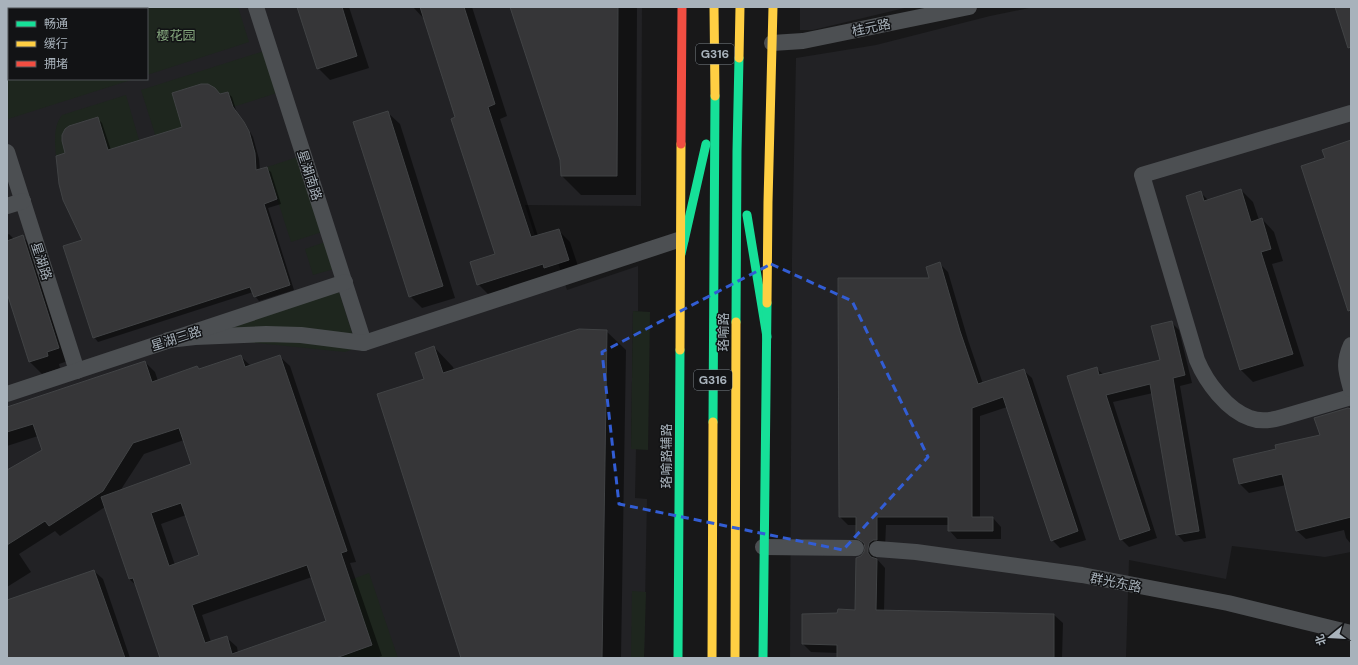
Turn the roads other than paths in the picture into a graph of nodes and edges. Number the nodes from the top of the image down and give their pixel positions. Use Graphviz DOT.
graph roads {
  1 [pos="256,7"];
  2 [pos="682,7"];
  3 [pos="714,7"];
  4 [pos="740,7"];
  5 [pos="772,7"];
  6 [pos="969,7"];
  7 [pos="772,43"];
  8 [pos="715,102"];
  9 [pos="1351,113"];
  10 [pos="737,151"];
  11 [pos="7,152"];
  12 [pos="23,201"];
  13 [pos="7,206"];
  14 [pos="681,246"];
  15 [pos="344,282"];
  16 [pos="767,336"];
  17 [pos="168,340"];
  18 [pos="364,343"];
  19 [pos="1351,345"];
  20 [pos="77,371"];
  21 [pos="1351,389"];
  22 [pos="7,394"];
  23 [pos="1351,397"];
  24 [pos="763,547"];
  25 [pos="856,548"];
  26 [pos="877,549"];
  27 [pos="1351,633"];
  28 [pos="678,658"];
  29 [pos="712,658"];
  30 [pos="735,658"];
  31 [pos="763,658"];
  1 -- 15 [label="street, 星湖南路"];
  2 -- 14 [label="main road"];
  3 -- 8 [label="main road, 珞喻路 / G316"];
  4 -- 10 [label="main road, 珞喻路"];
  5 -- 7 [label="main road"];
  6 -- 7 [label="street, 桂元路"];
  7 -- 16 [label="main road"];
  8 -- 14 [label="main road"];
  8 -- 29 [label="main road, 珞喻路 / G316"];
  9 -- 23 [label="street"];
  10 -- 16 [label="main road"];
  10 -- 30 [label="main road, 珞喻路 / G316"];
  11 -- 12 [label="street, 星湖路"];
  12 -- 13 [label="street"];
  12 -- 20 [label="street, 星湖路"];
  14 -- 18 [label="street"];
  14 -- 28 [label="main road, 珞喻路辅路"];
  15 -- 17 [label="street, 星湖三路"];
  15 -- 18 [label="street, 星湖南路"];
  16 -- 24 [label="main road"];
  17 -- 18 [label="street"];
  17 -- 20 [label="street, 星湖三路"];
  19 -- 21 [label="street"];
  20 -- 22 [label="street, 星湖三路"];
  24 -- 25 [label="street"];
  24 -- 31 [label="main road"];
  26 -- 27 [label="street, 群光东路"];
}
